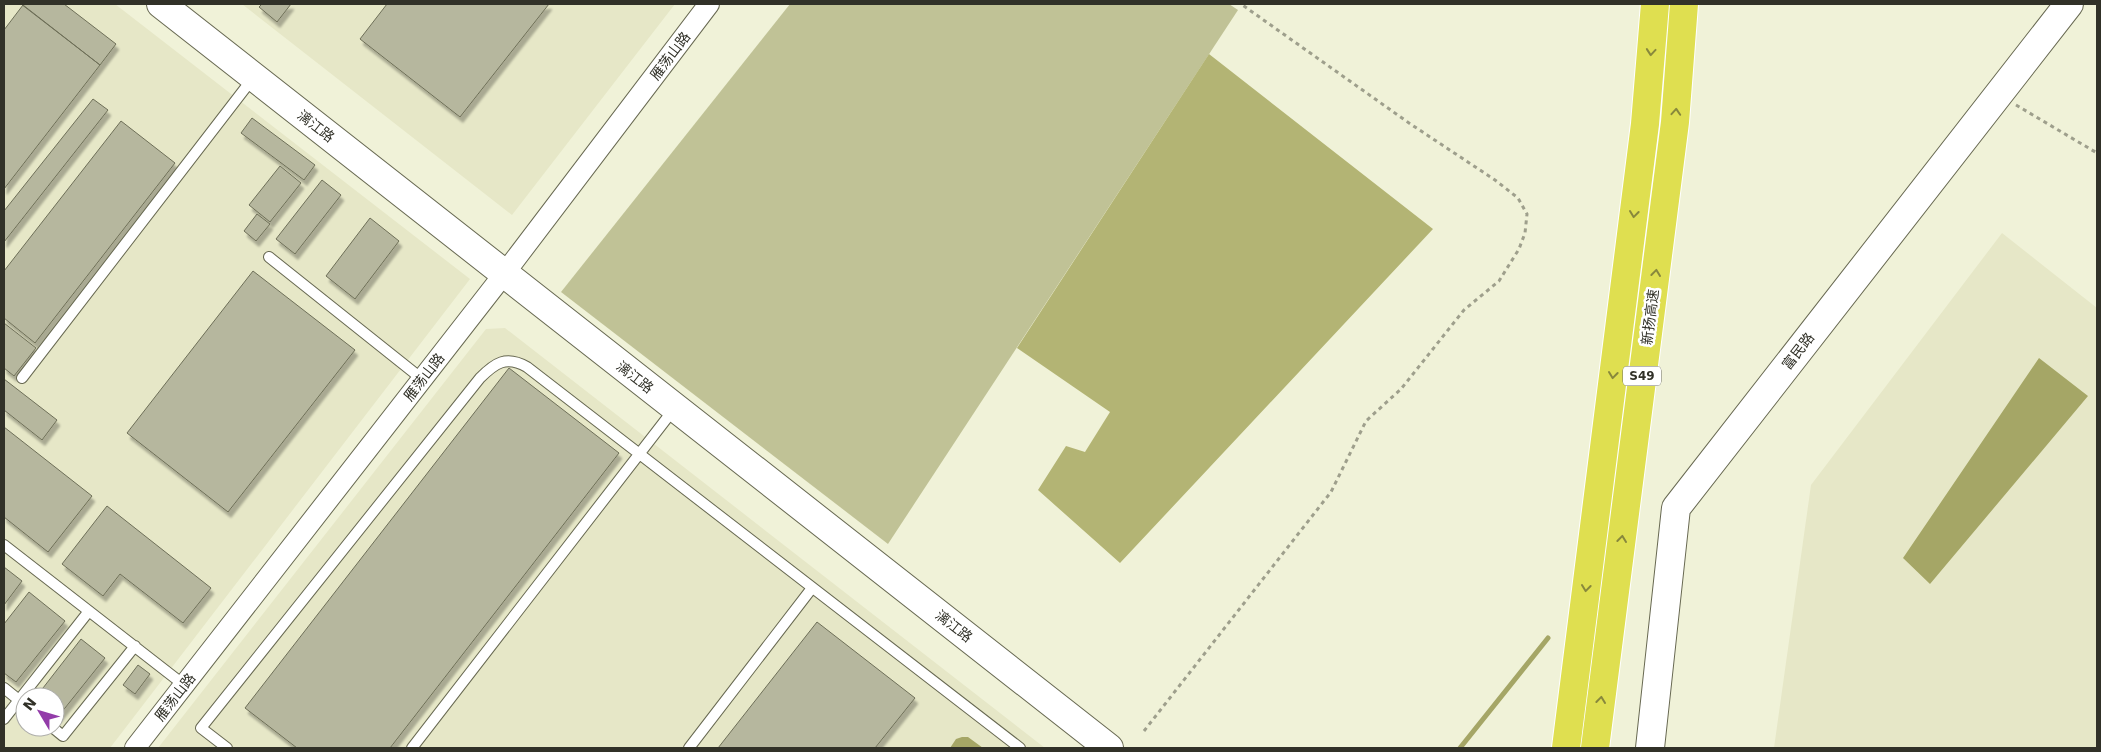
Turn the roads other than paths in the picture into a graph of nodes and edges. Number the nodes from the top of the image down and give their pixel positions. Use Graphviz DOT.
graph roads {
  1 [pos="161,4"];
  2 [pos="709,4"];
  3 [pos="1655,4"];
  4 [pos="1684,4"];
  5 [pos="2069,4"];
  6 [pos="254,77"];
  7 [pos="269,257"];
  8 [pos="504,274"];
  9 [pos="22,378"];
  10 [pos="422,379"];
  11 [pos="675,408"];
  12 [pos="639,455"];
  13 [pos="4,545"];
  14 [pos="812,588"];
  15 [pos="89,611"];
  16 [pos="135,646"];
  17 [pos="184,685"];
  18 [pos="34,687"];
  19 [pos="4,688"];
  20 [pos="15,697"];
  21 [pos="15,709"];
  22 [pos="4,719"];
  23 [pos="65,734"];
  24 [pos="135,748"];
  25 [pos="227,748"];
  26 [pos="412,748"];
  27 [pos="689,748"];
  28 [pos="1020,748"];
  29 [pos="1109,748"];
  30 [pos="1566,748"];
  31 [pos="1595,748"];
  32 [pos="1650,748"];
  1 -- 6 [label="street, 漓江路"];
  2 -- 8 [label="street, 雁荡山路"];
  3 -- 30 [label="highway, S49, one-way"];
  31 -- 4 [label="highway, 新扬高速 / S49, one-way"];
  5 -- 32 [label="street, 富民路"];
  6 -- 8 [label="street, 漓江路"];
  6 -- 9 [label="lane"];
  7 -- 10 [label="lane"];
  8 -- 10 [label="street, 雁荡山路"];
  8 -- 11 [label="street, 漓江路"];
  10 -- 17 [label="street, 雁荡山路"];
  11 -- 12 [label="lane"];
  11 -- 29 [label="street, 漓江路"];
  12 -- 14 [label="lane"];
  12 -- 25 [label="lane"];
  12 -- 26 [label="lane"];
  13 -- 15 [label="lane"];
  14 -- 27 [label="lane"];
  14 -- 28 [label="lane"];
  15 -- 16 [label="lane"];
  15 -- 18 [label="lane"];
  16 -- 17 [label="lane"];
  16 -- 23 [label="lane"];
  17 -- 24 [label="street, 雁荡山路"];
  19 -- 20 [label="lane"];
  21 -- 22 [label="lane"];
}
